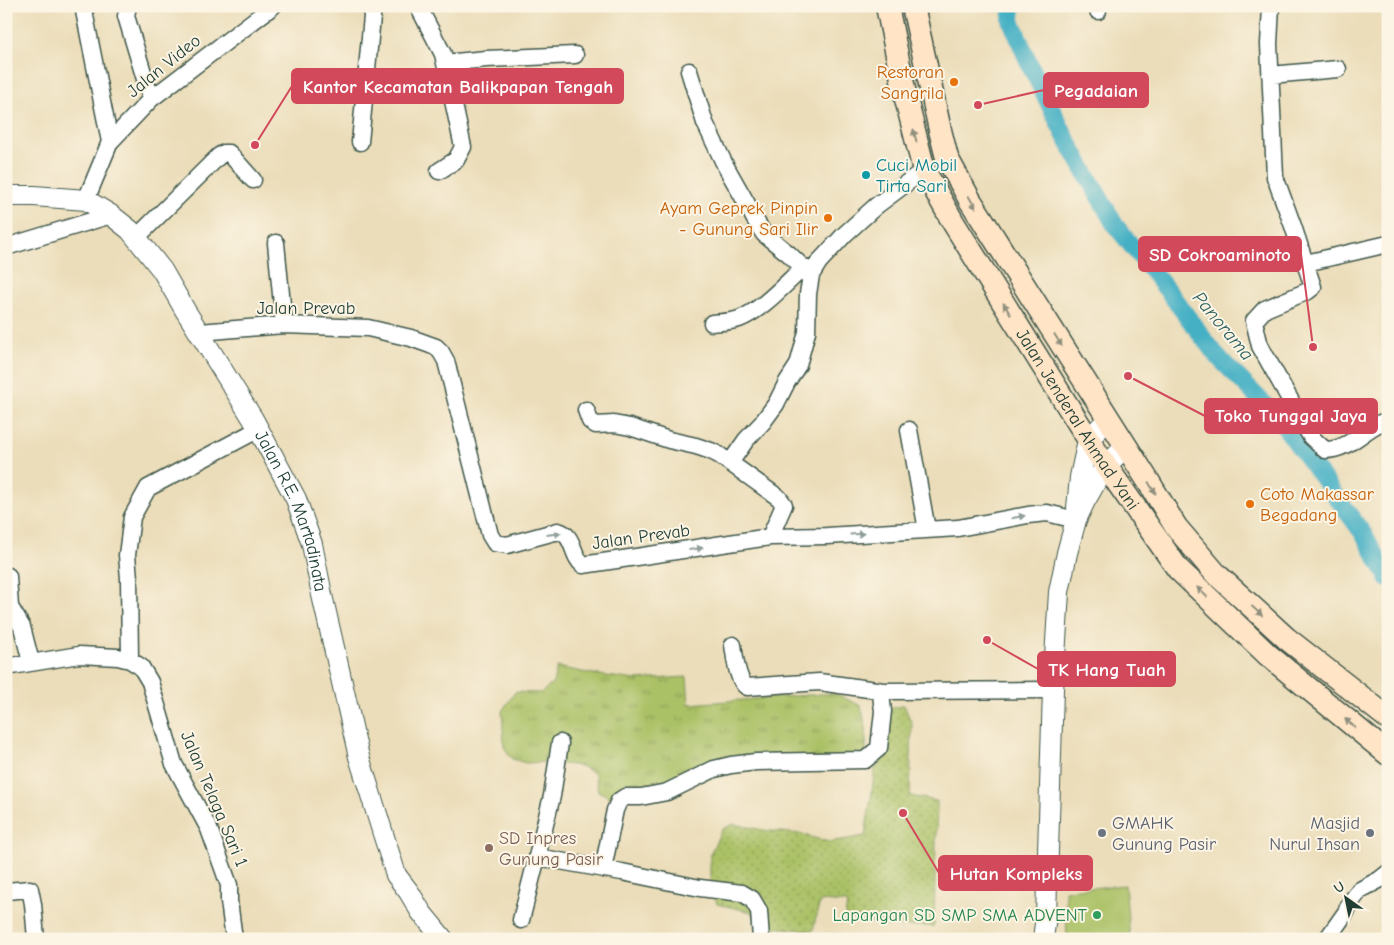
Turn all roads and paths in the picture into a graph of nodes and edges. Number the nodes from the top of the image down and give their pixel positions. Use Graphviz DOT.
graph roads {
  1 [pos="83,6"];
  2 [pos="128,6"];
  3 [pos="273,6"];
  4 [pos="372,6"];
  5 [pos="418,6"];
  6 [pos="887,6"];
  7 [pos="912,6"];
  8 [pos="1271,6"];
  9 [pos="575,55"];
  10 [pos="445,62"];
  11 [pos="1338,69"];
  12 [pos="689,71"];
  13 [pos="1270,76"];
  14 [pos="151,99"];
  15 [pos="110,142"];
  16 [pos="360,142"];
  17 [pos="924,170"];
  18 [pos="439,171"];
  19 [pos="252,180"];
  20 [pos="6,196"];
  21 [pos="86,200"];
  22 [pos="111,215"];
  23 [pos="136,238"];
  24 [pos="276,243"];
  25 [pos="1388,244"];
  26 [pos="6,247"];
  27 [pos="1306,263"];
  28 [pos="807,271"];
  29 [pos="712,323"];
  30 [pos="284,324"];
  31 [pos="200,332"];
  32 [pos="586,410"];
  33 [pos="1108,420"];
  34 [pos="1388,420"];
  35 [pos="259,429"];
  36 [pos="909,430"];
  37 [pos="1088,440"];
  38 [pos="1126,447"];
  39 [pos="730,463"];
  40 [pos="1105,466"];
  41 [pos="1076,520"];
  42 [pos="927,530"];
  43 [pos="770,537"];
  44 [pos="8,576"];
  45 [pos="733,645"];
  46 [pos="130,660"];
  47 [pos="31,662"];
  48 [pos="6,667"];
  49 [pos="1053,690"];
  50 [pos="883,691"];
  51 [pos="1388,718"];
  52 [pos="560,744"];
  53 [pos="1388,754"];
  54 [pos="537,857"];
  55 [pos="603,869"];
  56 [pos="1388,873"];
  57 [pos="6,891"];
  58 [pos="521,920"];
  59 [pos="36,939"];
  60 [pos="234,939"];
  61 [pos="443,939"];
  62 [pos="761,939"];
  63 [pos="1043,939"];
  64 [pos="1327,939"];
  1 -- 15 [label="street"];
  2 -- 14 [label="street"];
  3 -- 14 [label="street, Jalan Video"];
  4 -- 16 [label="street"];
  5 -- 10 [label="street"];
  17 -- 6 [label="main road, Jalan Jenderal Ahmad Yani, one-way"];
  7 -- 33 [label="main road, Jalan Jenderal Ahmad Yani, one-way"];
  8 -- 13 [label="street"];
  9 -- 10 [label="street"];
  10 -- 18 [label="street"];
  11 -- 13 [label="street"];
  12 -- 28 [label="street"];
  13 -- 27 [label="street"];
  14 -- 15 [label="street, Jalan Video"];
  15 -- 21 [label="street, Jalan Video"];
  17 -- 28 [label="street"];
  37 -- 17 [label="main road, Jalan Jenderal Ahmad Yani, one-way"];
  19 -- 23 [label="street"];
  20 -- 21 [label="street, Jalan R.E. Martadinata"];
  21 -- 22 [label="street, Jalan R.E. Martadinata"];
  22 -- 23 [label="street, Jalan R.E. Martadinata"];
  22 -- 26 [label="street"];
  23 -- 31 [label="street, Jalan R.E. Martadinata"];
  24 -- 30 [label="street"];
  25 -- 27 [label="street"];
  27 -- 34 [label="street"];
  28 -- 29 [label="street"];
  28 -- 39 [label="street"];
  30 -- 31 [label="street, Jalan Prevab"];
  30 -- 43 [label="street, Jalan Prevab, one-way"];
  31 -- 35 [label="street, Jalan R.E. Martadinata"];
  32 -- 39 [label="street"];
  33 -- 37 [label="street"];
  33 -- 38 [label="main road, Jalan Jenderal Ahmad Yani"];
  35 -- 46 [label="street"];
  35 -- 61 [label="street, Jalan R.E. Martadinata"];
  36 -- 42 [label="street"];
  37 -- 40 [label="main road, Jalan Jenderal Ahmad Yani"];
  37 -- 41 [label="street"];
  38 -- 40 [label="street"];
  38 -- 51 [label="main road, Jalan Jenderal Ahmad Yani, one-way"];
  39 -- 43 [label="street"];
  40 -- 41 [label="street"];
  53 -- 40 [label="main road, Jalan Jenderal Ahmad Yani, one-way"];
  42 -- 41 [label="street, Jalan Prevab, one-way"];
  41 -- 49 [label="street"];
  43 -- 42 [label="street, Jalan Prevab, one-way"];
  44 -- 47 [label="street"];
  45 -- 50 [label="street"];
  46 -- 47 [label="street"];
  46 -- 60 [label="street, Jalan Telaga Sari 1"];
  47 -- 48 [label="street"];
  49 -- 50 [label="street"];
  49 -- 63 [label="street"];
  50 -- 55 [label="street"];
  52 -- 54 [label="street"];
  54 -- 55 [label="street"];
  54 -- 58 [label="street"];
  55 -- 62 [label="street"];
  56 -- 64 [label="street"];
  57 -- 59 [label="street"];
}
